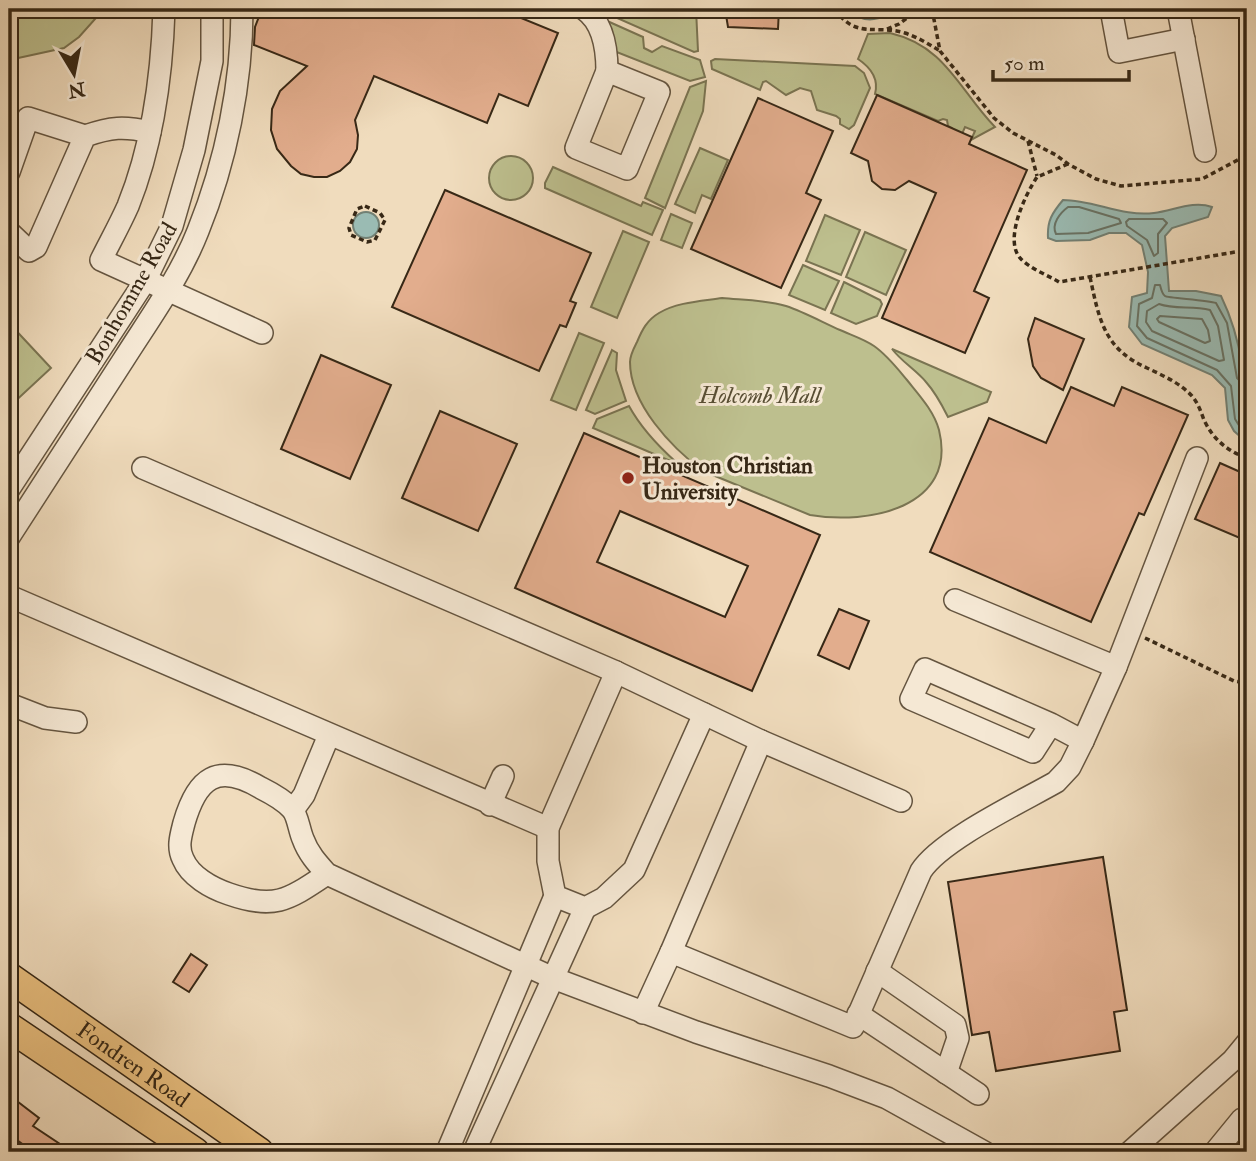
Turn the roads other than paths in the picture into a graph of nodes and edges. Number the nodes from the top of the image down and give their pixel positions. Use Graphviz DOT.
graph roads {
  1 [pos="164,9"];
  2 [pos="212,9"];
  3 [pos="242,9"];
  4 [pos="584,9"];
  5 [pos="1111,9"];
  6 [pos="1178,9"];
  7 [pos="1184,39"];
  8 [pos="607,71"];
  9 [pos="150,132"];
  10 [pos="85,136"];
  11 [pos="1205,151"];
  12 [pos="10,162"];
  13 [pos="9,232"];
  14 [pos="145,281"];
  15 [pos="167,292"];
  16 [pos="262,333"];
  17 [pos="1197,457"];
  18 [pos="143,468"];
  19 [pos="9,489"];
  20 [pos="9,537"];
  21 [pos="9,596"];
  22 [pos="955,600"];
  23 [pos="1116,667"];
  24 [pos="617,672"];
  25 [pos="9,704"];
  26 [pos="704,714"];
  27 [pos="76,722"];
  28 [pos="1051,724"];
  29 [pos="329,735"];
  30 [pos="761,741"];
  31 [pos="1083,741"];
  32 [pos="503,776"];
  33 [pos="901,801"];
  34 [pos="491,805"];
  35 [pos="293,810"];
  36 [pos="548,828"];
  37 [pos="327,874"];
  38 [pos="555,896"];
  39 [pos="585,908"];
  40 [pos="671,952"];
  41 [pos="527,967"];
  42 [pos="877,971"];
  43 [pos="9,977"];
  44 [pos="553,978"];
  45 [pos="643,1013"];
  46 [pos="858,1014"];
  47 [pos="9,1027"];
  48 [pos="1247,1043"];
  49 [pos="946,1073"];
  50 [pos="978,1094"];
  51 [pos="1247,1122"];
  52 [pos="195,1152"];
  53 [pos="259,1152"];
  54 [pos="447,1152"];
  55 [pos="474,1152"];
  56 [pos="984,1152"];
  57 [pos="1130,1152"];
  58 [pos="1215,1152"];
  1 -- 9 [label="lane"];
  2 -- 14 [label="lane, Bonhomme Road"];
  3 -- 15 [label="lane, Bonhomme Road"];
  4 -- 8 [label="lane"];
  5 -- 7 [label="lane"];
  6 -- 7 [label="lane"];
  7 -- 11 [label="lane"];
  8 -- 8 [label="lane"];
  9 -- 10 [label="lane"];
  9 -- 14 [label="lane"];
  10 -- 12 [label="lane"];
  10 -- 13 [label="lane"];
  14 -- 15 [label="lane"];
  14 -- 19 [label="lane, Bonhomme Road"];
  15 -- 16 [label="lane"];
  15 -- 20 [label="lane, Bonhomme Road"];
  17 -- 23 [label="lane"];
  18 -- 24 [label="lane"];
  21 -- 29 [label="lane"];
  22 -- 23 [label="lane"];
  23 -- 31 [label="lane"];
  24 -- 26 [label="lane"];
  24 -- 36 [label="lane"];
  25 -- 27 [label="lane"];
  26 -- 30 [label="lane"];
  26 -- 39 [label="lane"];
  28 -- 28 [label="lane"];
  28 -- 31 [label="lane"];
  29 -- 34 [label="lane"];
  29 -- 35 [label="lane"];
  30 -- 33 [label="lane"];
  30 -- 40 [label="lane"];
  31 -- 42 [label="lane"];
  32 -- 34 [label="lane"];
  34 -- 36 [label="lane"];
  35 -- 37 [label="lane"];
  35 -- 37 [label="lane"];
  36 -- 38 [label="lane"];
  37 -- 41 [label="lane"];
  38 -- 39 [label="lane"];
  38 -- 41 [label="lane"];
  39 -- 44 [label="lane"];
  40 -- 45 [label="lane"];
  40 -- 46 [label="lane"];
  41 -- 44 [label="lane"];
  41 -- 54 [label="lane"];
  42 -- 46 [label="lane"];
  42 -- 49 [label="lane"];
  43 -- 53 [label="main road, Fondren Road"];
  44 -- 45 [label="lane"];
  44 -- 55 [label="lane"];
  45 -- 56 [label="lane"];
  46 -- 49 [label="lane"];
  47 -- 52 [label="main road, Fondren Road"];
  48 -- 57 [label="lane"];
  49 -- 50 [label="lane"];
  51 -- 58 [label="lane"];
}
